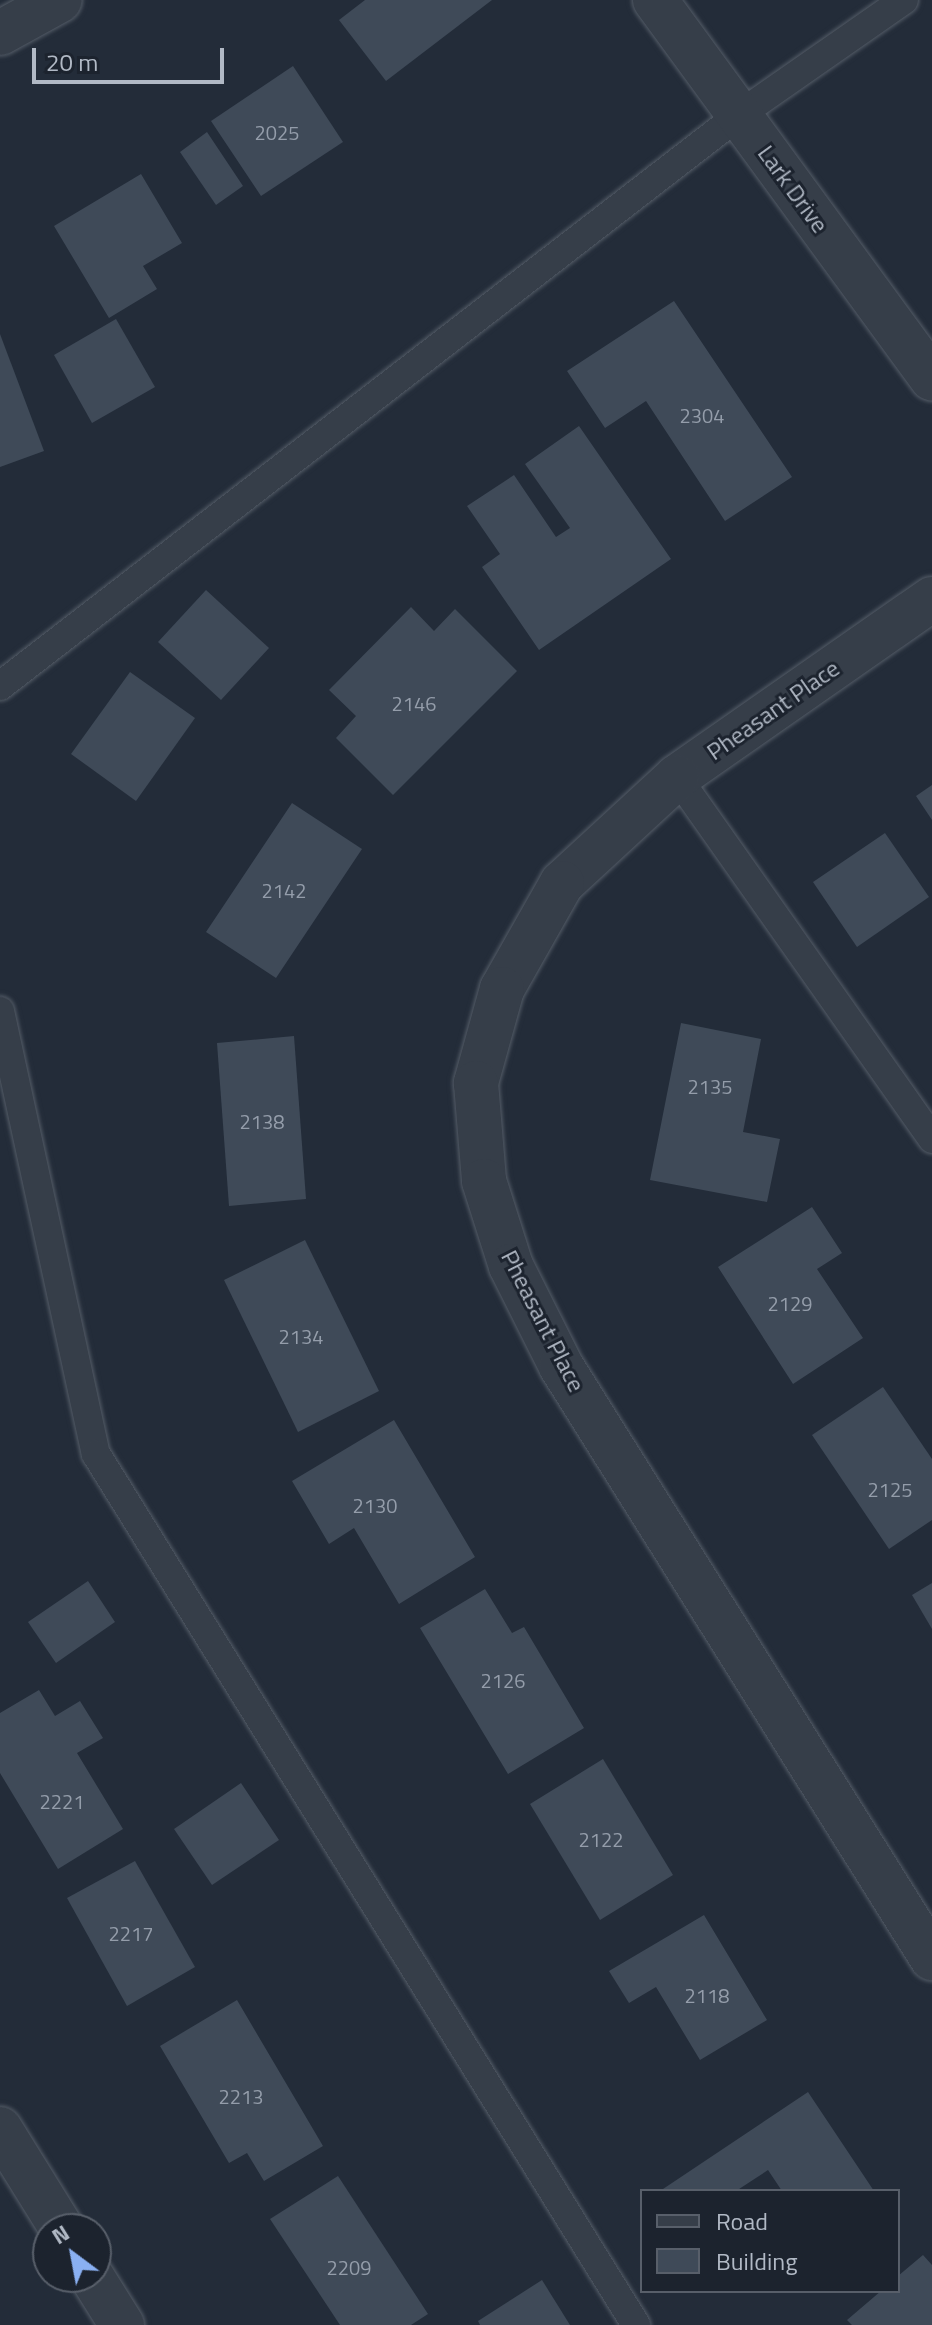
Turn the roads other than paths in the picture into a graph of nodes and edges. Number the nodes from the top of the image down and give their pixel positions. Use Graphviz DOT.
graph roads {
  1 [pos="60,0"];
  2 [pos="655,0"];
  3 [pos="904,0"];
  4 [pos="0,33"];
  5 [pos="739,115"];
  6 [pos="932,378"];
  7 [pos="932,599"];
  8 [pos="0,686"];
  9 [pos="677,777"];
  10 [pos="0,1011"];
  11 [pos="932,1139"];
  12 [pos="932,1958"];
  13 [pos="0,2129"];
  14 [pos="52,2213"];
  15 [pos="102,2293"];
  16 [pos="122,2325"];
  17 [pos="636,2325"];
  1 -- 4 [label="street"];
  2 -- 5 [label="street, Lark Drive"];
  3 -- 5 [label="lane"];
  5 -- 6 [label="street, Lark Drive"];
  5 -- 8 [label="lane"];
  7 -- 9 [label="street, Pheasant Place"];
  9 -- 11 [label="lane"];
  9 -- 12 [label="street, Pheasant Place"];
  10 -- 17 [label="lane"];
  13 -- 14 [label="street"];
  15 -- 16 [label="street"];
}
